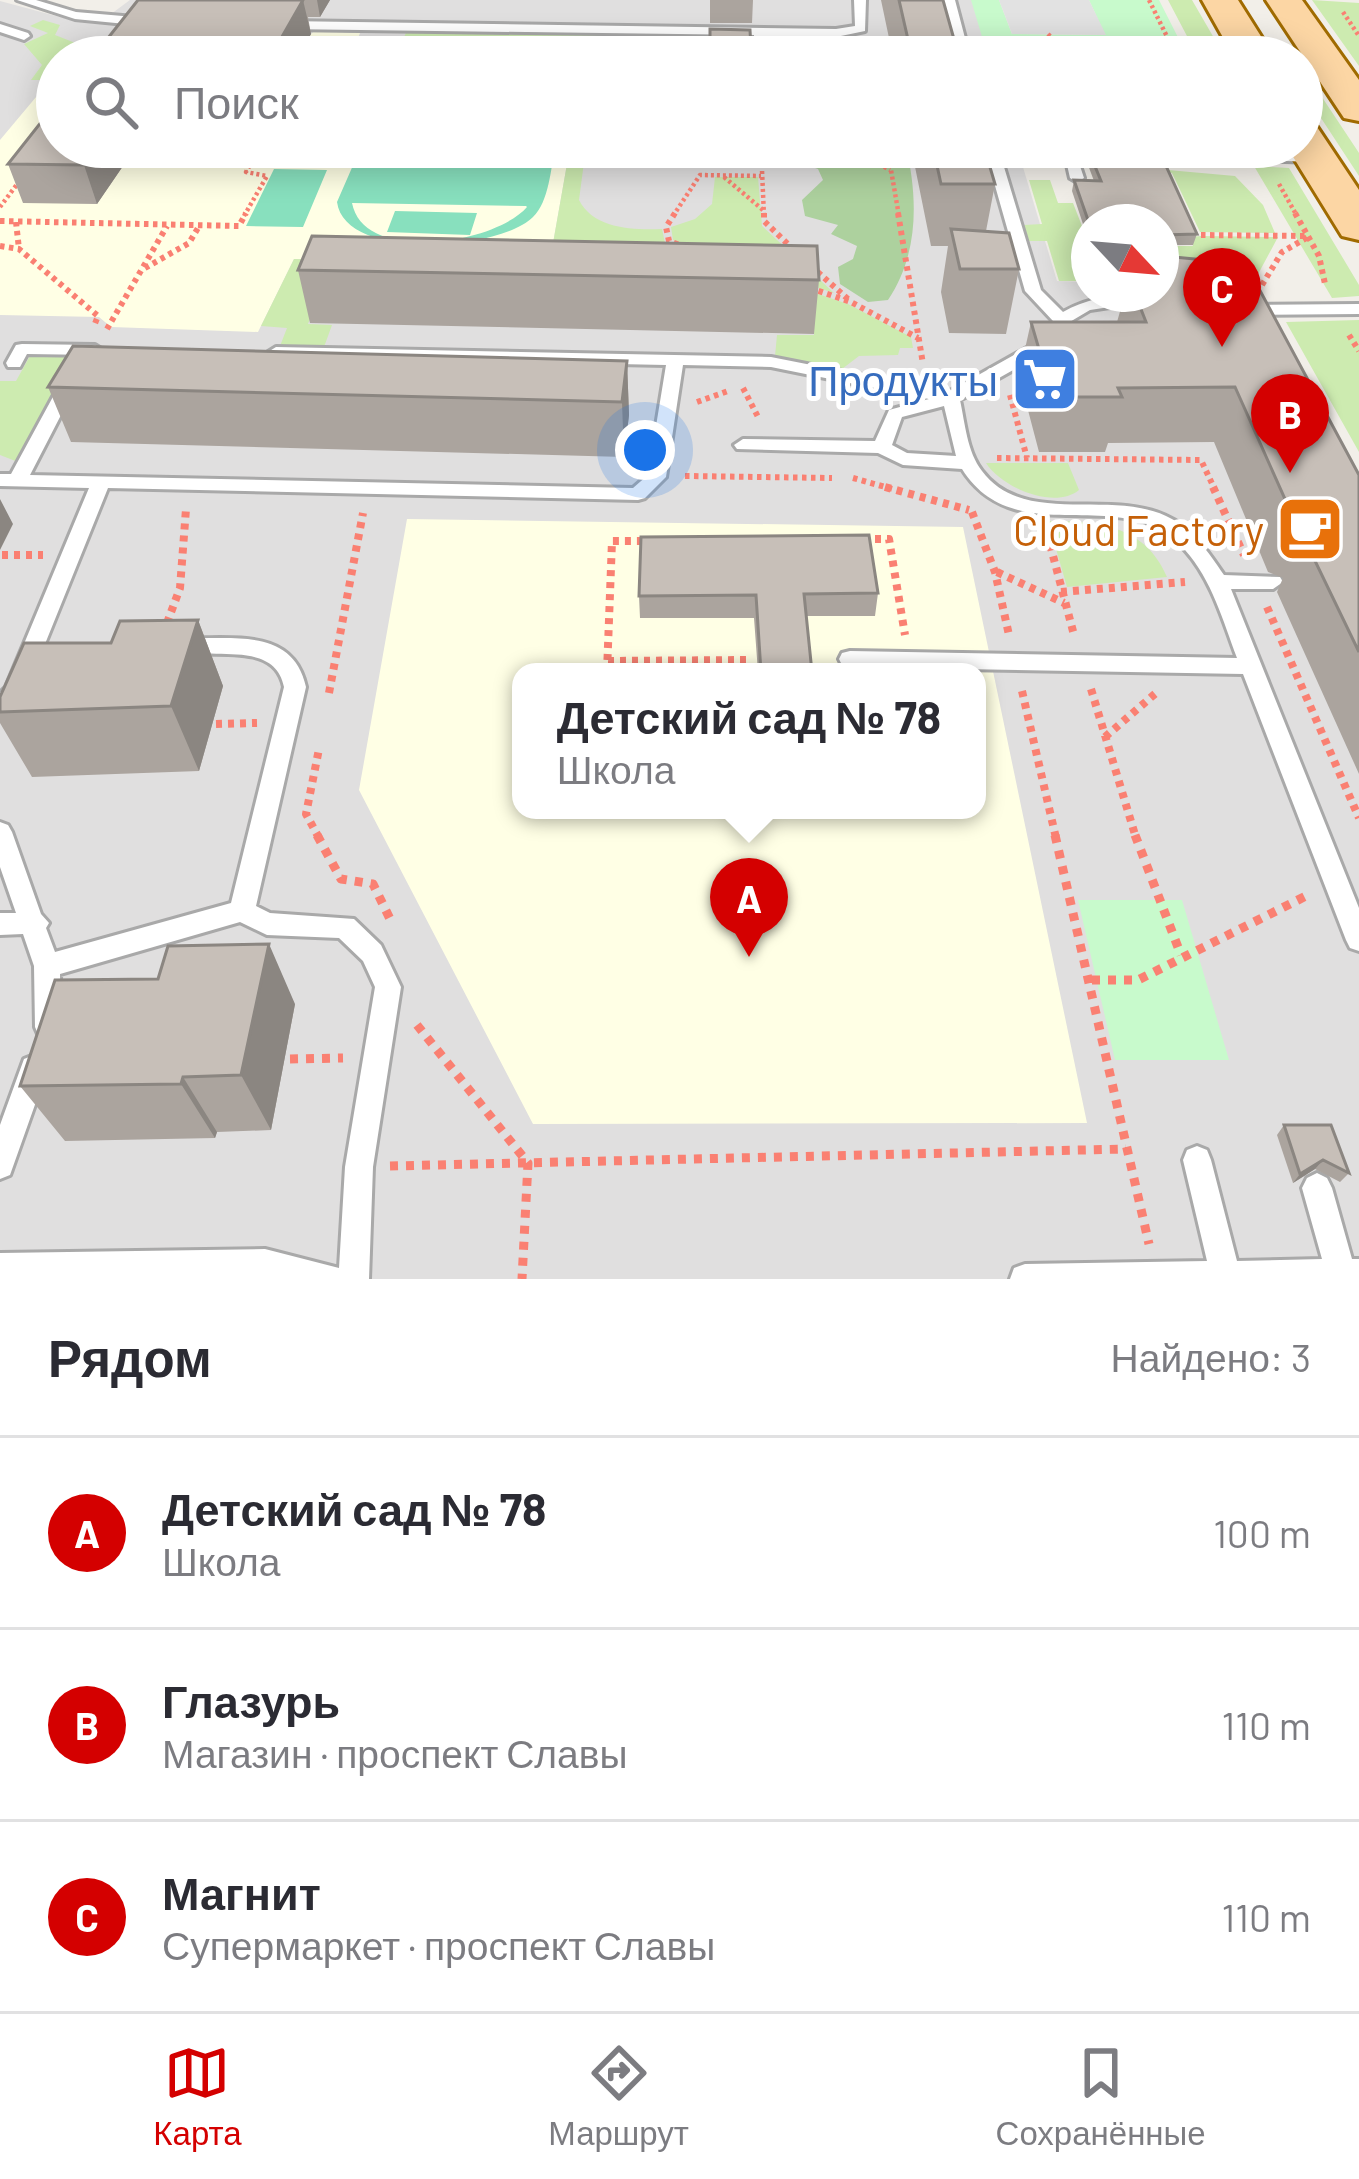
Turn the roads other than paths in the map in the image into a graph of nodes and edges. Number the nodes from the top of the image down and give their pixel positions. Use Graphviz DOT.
graph roads {
  1 [pos="23,0"];
  2 [pos="860,0"];
  3 [pos="949,0"];
  4 [pos="1220,0"];
  5 [pos="1284,0"];
  6 [pos="152,23"];
  7 [pos="266,25"];
  8 [pos="0,28"];
  9 [pos="760,32"];
  10 [pos="24,36"];
  11 [pos="760,36"];
  12 [pos="958,36"];
  13 [pos="1241,36"];
  14 [pos="1309,36"];
  15 [pos="1323,57"];
  16 [pos="1359,110"];
  17 [pos="997,168"];
  18 [pos="1074,168"];
  19 [pos="1309,168"];
  20 [pos="1077,178"];
  21 [pos="1359,226"];
  22 [pos="1217,304"];
  23 [pos="1258,304"];
  24 [pos="1359,309"];
  25 [pos="1080,312"];
  26 [pos="1061,320"];
  27 [pos="1267,331"];
  28 [pos="87,345"];
  29 [pos="109,350"];
  30 [pos="250,352"];
  31 [pos="675,361"];
  32 [pos="14,363"];
  33 [pos="951,398"];
  34 [pos="743,445"];
  35 [pos="882,447"];
  36 [pos="968,463"];
  37 [pos="8,480"];
  38 [pos="101,482"];
  39 [pos="1218,582"];
  40 [pos="1273,582"];
  41 [pos="160,644"];
  42 [pos="33,648"];
  43 [pos="56,648"];
  44 [pos="850,659"];
  45 [pos="1248,666"];
  46 [pos="0,707"];
  47 [pos="0,832"];
  48 [pos="242,911"];
  49 [pos="36,923"];
  50 [pos="0,924"];
  51 [pos="1359,940"];
  52 [pos="47,966"];
  53 [pos="1197,1160"];
  54 [pos="0,1165"];
  55 [pos="1317,1188"];
  56 [pos="0,1268"];
  57 [pos="1226,1275"];
  58 [pos="1350,1275"];
  59 [pos="328,1279"];
  60 [pos="354,1279"];
  61 [pos="1024,1279"];
  1 -- 6 [label="lane"];
  2 -- 9 [label="lane"];
  3 -- 12 [label="lane"];
  4 -- 13 [label="main road"];
  5 -- 14 [label="main road"];
  7 -- 9 [label="lane"];
  8 -- 10 [label="lane"];
  9 -- 11 [label="lane"];
  15 -- 16 [label="main road"];
  17 -- 26 [label="lane"];
  18 -- 20 [label="lane"];
  19 -- 21 [label="main road"];
  22 -- 23 [label="lane"];
  23 -- 24 [label="lane"];
  23 -- 27 [label="lane"];
  25 -- 26 [label="lane"];
  26 -- 33 [label="lane"];
  28 -- 29 [label="lane"];
  28 -- 32 [label="lane"];
  28 -- 37 [label="lane"];
  30 -- 31 [label="lane"];
  31 -- 33 [label="lane"];
  31 -- 38 [label="lane"];
  33 -- 35 [label="lane"];
  33 -- 36 [label="lane"];
  34 -- 35 [label="lane"];
  35 -- 36 [label="lane"];
  36 -- 39 [label="lane"];
  37 -- 38 [label="lane"];
  38 -- 42 [label="lane"];
  39 -- 40 [label="lane"];
  39 -- 45 [label="lane"];
  41 -- 48 [label="lane"];
  42 -- 43 [label="lane"];
  42 -- 46 [label="lane"];
  44 -- 45 [label="lane"];
  45 -- 51 [label="lane"];
  47 -- 49 [label="lane"];
  48 -- 52 [label="lane"];
  48 -- 60 [label="lane"];
  49 -- 50 [label="lane"];
  49 -- 52 [label="lane"];
  52 -- 54 [label="lane"];
  53 -- 57 [label="lane"];
  55 -- 58 [label="lane"];
  56 -- 59 [label="lane"];
  57 -- 58 [label="lane"];
  57 -- 61 [label="lane"];
}
